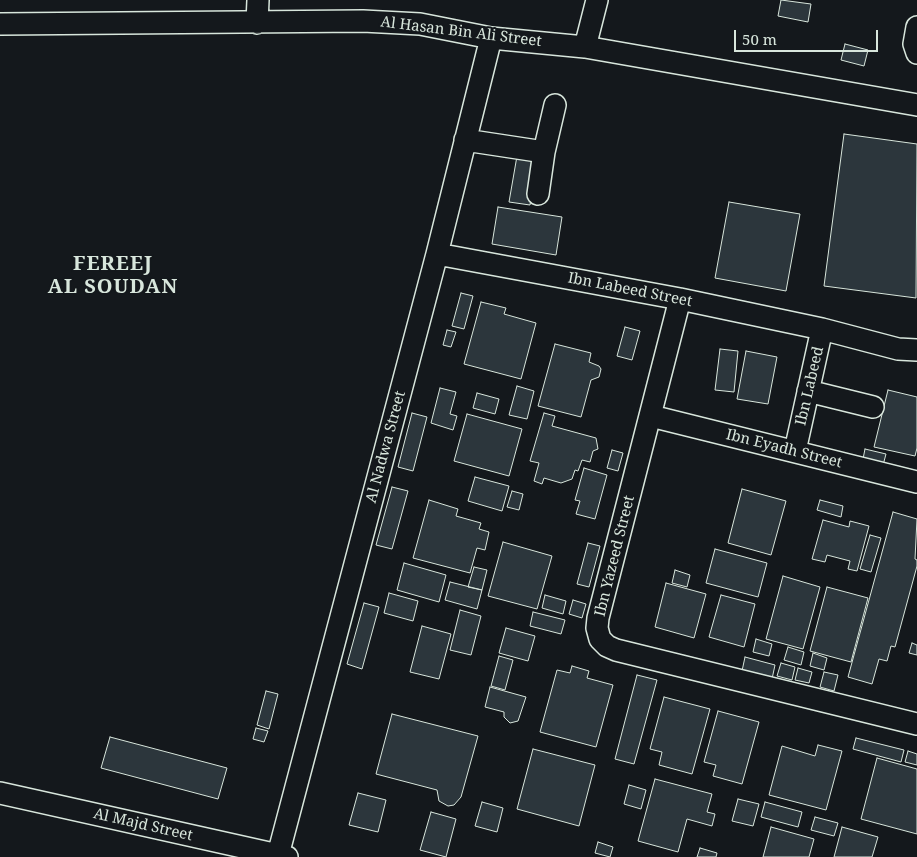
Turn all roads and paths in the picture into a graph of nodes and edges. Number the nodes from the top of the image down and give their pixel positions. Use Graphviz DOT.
graph roads {
  1 [pos="258,0"];
  2 [pos="597,0"];
  3 [pos="257,23"];
  4 [pos="0,24"];
  5 [pos="917,27"];
  6 [pos="491,38"];
  7 [pos="585,46"];
  8 [pos="917,53"];
  9 [pos="555,105"];
  10 [pos="917,105"];
  11 [pos="465,140"];
  12 [pos="544,152"];
  13 [pos="538,194"];
  14 [pos="437,254"];
  15 [pos="680,299"];
  16 [pos="822,329"];
  17 [pos="917,350"];
  18 [pos="808,391"];
  19 [pos="873,407"];
  20 [pos="651,416"];
  21 [pos="795,451"];
  22 [pos="917,482"];
  23 [pos="917,724"];
  24 [pos="0,793"];
  25 [pos="282,856"];
  1 -- 3 [label="street"];
  2 -- 7 [label="street"];
  3 -- 4 [label="street, Al Hasan Bin Ali Street"];
  3 -- 6 [label="street, Al Hasan Bin Ali Street"];
  5 -- 8 [label="street"];
  6 -- 7 [label="street, Al Hasan Bin Ali Street"];
  6 -- 11 [label="street, Al Nadwa Street"];
  7 -- 10 [label="street, Al Hasan Bin Ali Street"];
  9 -- 12 [label="street"];
  11 -- 12 [label="street"];
  11 -- 14 [label="street, Al Nadwa Street"];
  12 -- 13 [label="street"];
  14 -- 15 [label="street, Ibn Labeed Street"];
  14 -- 25 [label="street, Al Nadwa Street"];
  15 -- 16 [label="street, Ibn Labeed Street"];
  15 -- 20 [label="street, Ibn Yazeed Street"];
  16 -- 17 [label="street, Ibn Labeed"];
  16 -- 18 [label="street, Ibn Labeed"];
  18 -- 19 [label="street"];
  18 -- 21 [label="street, Ibn Labeed"];
  20 -- 21 [label="street, Ibn Eyadh Street"];
  20 -- 23 [label="street, Ibn Yazeed Street"];
  21 -- 22 [label="street, Ibn Eyadh Street"];
  24 -- 25 [label="street, Al Majd Street"];
}
